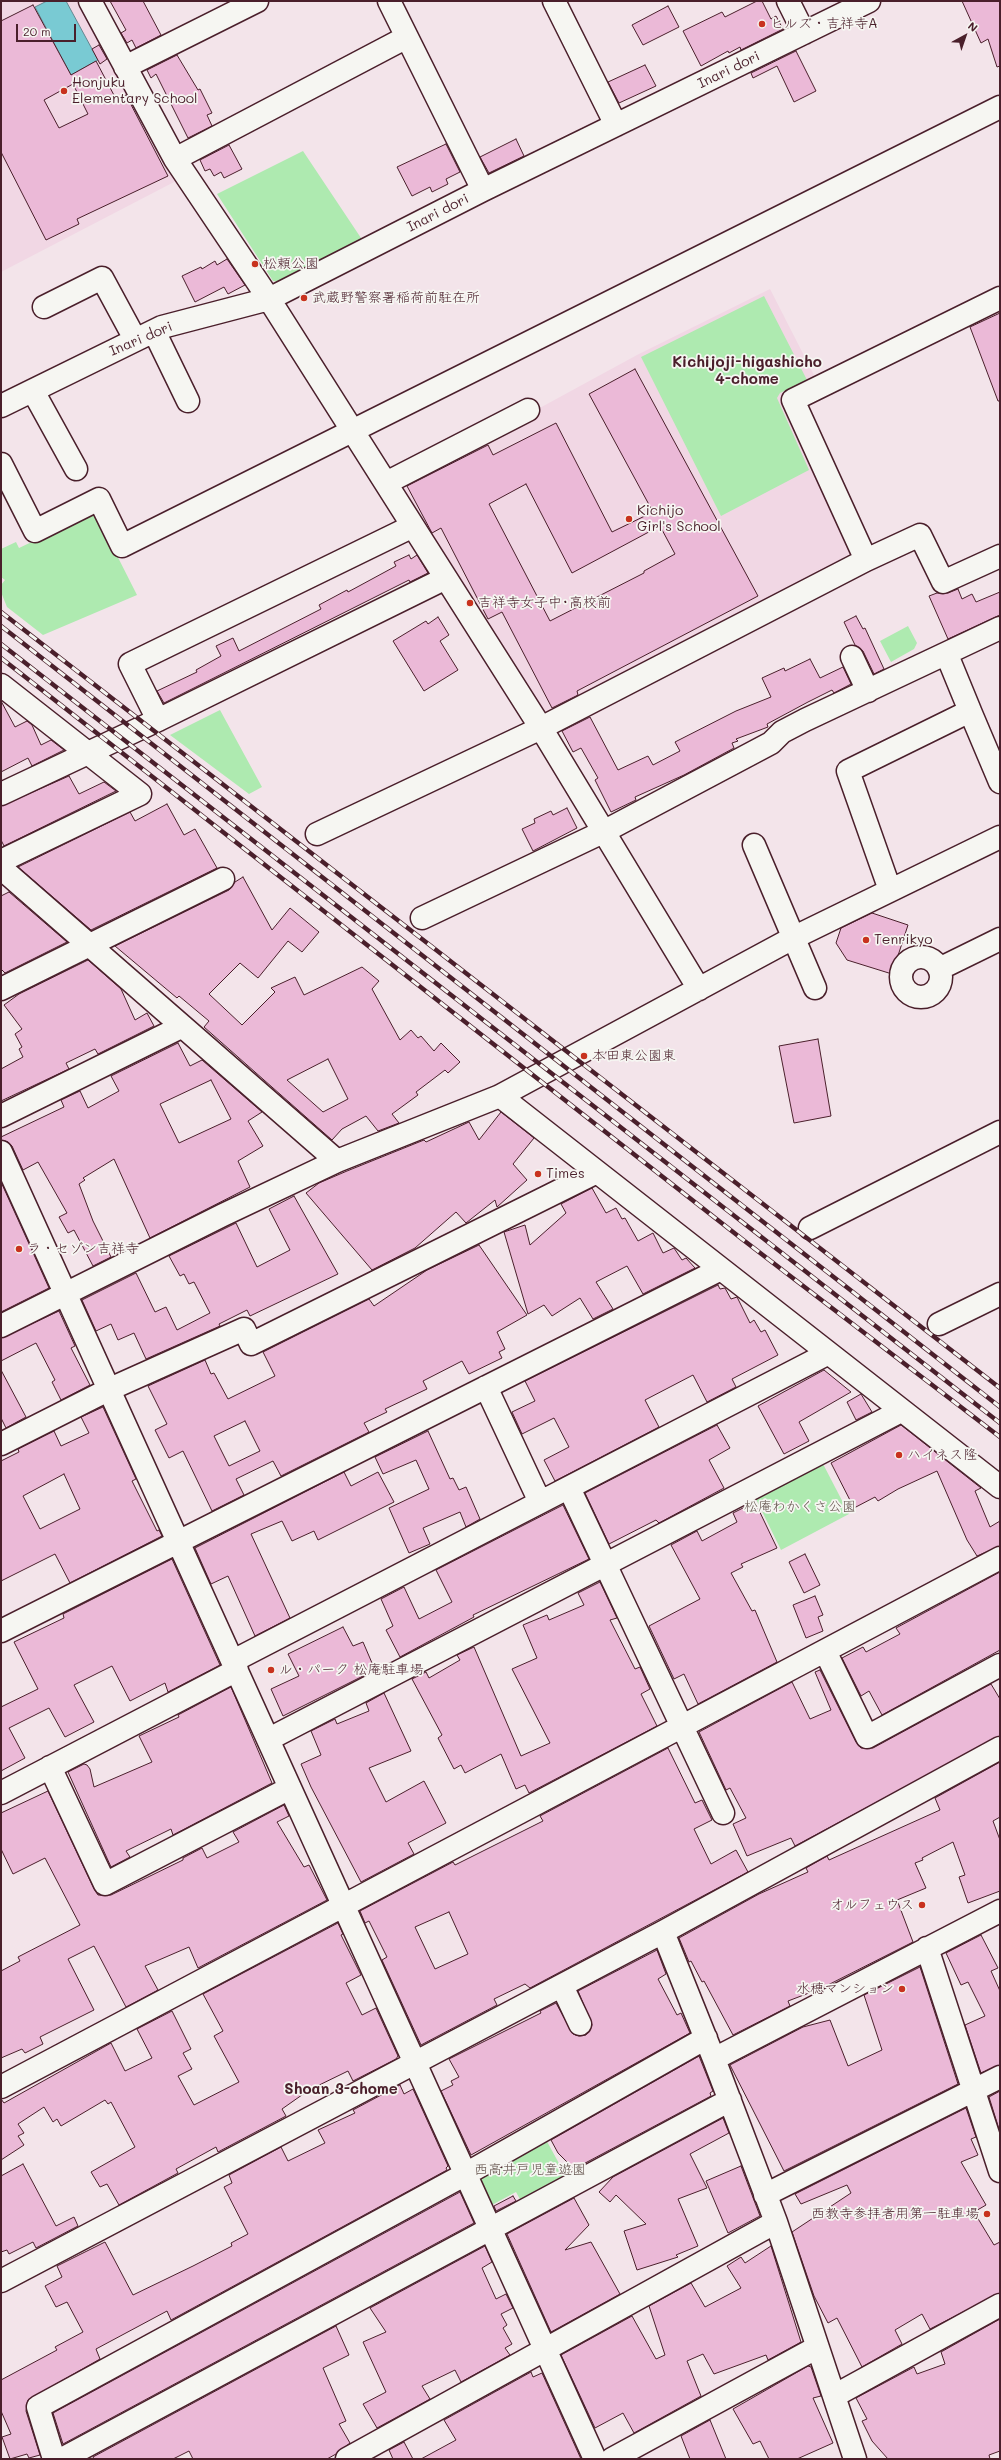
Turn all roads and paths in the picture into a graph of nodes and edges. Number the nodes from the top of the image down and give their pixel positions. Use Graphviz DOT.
graph roads {
  1 [pos="90,1"];
  2 [pos="257,1"];
  3 [pos="389,1"];
  4 [pos="554,1"];
  5 [pos="788,1"];
  6 [pos="869,1"];
  7 [pos="804,33"];
  8 [pos="407,37"];
  9 [pos="125,67"];
  10 [pos="1000,107"];
  11 [pos="616,125"];
  12 [pos="176,160"];
  13 [pos="483,190"];
  14 [pos="1000,298"];
  15 [pos="270,299"];
  16 [pos="44,307"];
  17 [pos="144,335"];
  18 [pos="32,391"];
  19 [pos="188,400"];
  20 [pos="1,406"];
  21 [pos="528,410"];
  22 [pos="352,429"];
  23 [pos="1,464"];
  24 [pos="76,469"];
  25 [pos="386,483"];
  26 [pos="413,526"];
  27 [pos="1000,556"];
  28 [pos="866,560"];
  29 [pos="446,578"];
  30 [pos="1000,628"];
  31 [pos="947,655"];
  32 [pos="852,657"];
  33 [pos="1,685"];
  34 [pos="868,691"];
  35 [pos="970,711"];
  36 [pos="158,720"];
  37 [pos="541,728"];
  38 [pos="89,752"];
  39 [pos="1000,782"];
  40 [pos="1,794"];
  41 [pos="605,831"];
  42 [pos="317,834"];
  43 [pos="1000,837"];
  44 [pos="754,845"];
  45 [pos="1,861"];
  46 [pos="1,868"];
  47 [pos="223,879"];
  48 [pos="890,890"];
  49 [pos="422,918"];
  50 [pos="793,938"];
  51 [pos="1000,939"];
  52 [pos="89,945"];
  53 [pos="939,968"];
  54 [pos="815,988"];
  55 [pos="1,989"];
  56 [pos="699,989"];
  57 [pos="181,1026"];
  58 [pos="500,1096"];
  59 [pos="1,1116"];
  60 [pos="1000,1132"];
  61 [pos="1,1152"];
  62 [pos="337,1161"];
  63 [pos="596,1172"];
  64 [pos="810,1228"];
  65 [pos="721,1269"];
  66 [pos="67,1294"];
  67 [pos="1000,1294"];
  68 [pos="940,1324"];
  69 [pos="1,1326"];
  70 [pos="827,1354"];
  71 [pos="486,1387"];
  72 [pos="110,1389"];
  73 [pos="901,1411"];
  74 [pos="1,1444"];
  75 [pos="1000,1487"];
  76 [pos="569,1488"];
  77 [pos="540,1502"];
  78 [pos="179,1542"];
  79 [pos="1000,1558"];
  80 [pos="605,1564"];
  81 [pos="1,1632"];
  82 [pos="825,1651"];
  83 [pos="1000,1665"];
  84 [pos="235,1666"];
  85 [pos="682,1727"];
  86 [pos="269,1739"];
  87 [pos="1000,1748"];
  88 [pos="50,1767"];
  89 [pos="290,1788"];
  90 [pos="1,1793"];
  91 [pos="723,1813"];
  92 [pos="343,1906"];
  93 [pos="1000,1911"];
  94 [pos="663,1932"];
  95 [pos="927,1948"];
  96 [pos="562,1986"];
  97 [pos="580,2024"];
  98 [pos="706,2038"];
  99 [pos="714,2059"];
  100 [pos="414,2064"];
  101 [pos="1000,2077"];
  102 [pos="1,2087"];
  103 [pos="973,2090"];
  104 [pos="730,2100"];
  105 [pos="1000,2171"];
  106 [pos="464,2175"];
  107 [pos="765,2195"];
  108 [pos="776,2222"];
  109 [pos="490,2231"];
  110 [pos="1,2281"];
  111 [pos="1000,2305"];
  112 [pos="816,2348"];
  113 [pos="545,2350"];
  114 [pos="834,2396"];
  115 [pos="54,2459"];
  116 [pos="62,2459"];
  117 [pos="348,2459"];
  118 [pos="595,2459"];
  119 [pos="612,2459"];
  120 [pos="855,2459"];
  1 -- 9 [label="street"];
  2 -- 9 [label="street"];
  3 -- 8 [label="street"];
  4 -- 11 [label="street"];
  5 -- 7 [label="street"];
  6 -- 7 [label="street, Inari dori"];
  7 -- 11 [label="street, Inari dori"];
  8 -- 12 [label="street"];
  8 -- 13 [label="street"];
  9 -- 12 [label="street"];
  10 -- 22 [label="street"];
  11 -- 13 [label="street, Inari dori"];
  12 -- 15 [label="street"];
  13 -- 15 [label="street, Inari dori"];
  14 -- 28 [label="street"];
  15 -- 17 [label="street, Inari dori"];
  15 -- 22 [label="street"];
  16 -- 17 [label="street"];
  17 -- 18 [label="street, Inari dori"];
  17 -- 19 [label="street"];
  18 -- 20 [label="street, Inari dori"];
  18 -- 24 [label="street"];
  21 -- 25 [label="street"];
  22 -- 23 [label="street"];
  22 -- 25 [label="street"];
  25 -- 26 [label="street"];
  26 -- 29 [label="street"];
  26 -- 36 [label="street"];
  27 -- 28 [label="street"];
  28 -- 37 [label="street"];
  29 -- 36 [label="street"];
  29 -- 37 [label="street"];
  30 -- 31 [label="street"];
  31 -- 34 [label="street"];
  31 -- 35 [label="street"];
  32 -- 34 [label="street"];
  33 -- 38 [label="street"];
  34 -- 41 [label="street"];
  35 -- 39 [label="street"];
  35 -- 48 [label="street"];
  36 -- 38 [label="street"];
  37 -- 41 [label="street"];
  37 -- 42 [label="street"];
  38 -- 40 [label="street"];
  38 -- 45 [label="street"];
  41 -- 49 [label="street"];
  41 -- 56 [label="street"];
  43 -- 48 [label="street"];
  44 -- 50 [label="street"];
  46 -- 52 [label="street"];
  47 -- 52 [label="street"];
  48 -- 50 [label="street"];
  50 -- 54 [label="street"];
  50 -- 56 [label="street"];
  51 -- 53 [label="street"];
  52 -- 55 [label="street"];
  52 -- 57 [label="street"];
  56 -- 58 [label="street"];
  57 -- 59 [label="street"];
  57 -- 62 [label="street"];
  58 -- 62 [label="street"];
  58 -- 63 [label="street"];
  60 -- 64 [label="street"];
  61 -- 66 [label="street"];
  62 -- 66 [label="street"];
  63 -- 65 [label="street"];
  63 -- 72 [label="street"];
  65 -- 70 [label="street"];
  65 -- 71 [label="street"];
  66 -- 69 [label="street"];
  66 -- 72 [label="street"];
  67 -- 68 [label="street"];
  70 -- 73 [label="street"];
  70 -- 76 [label="street"];
  71 -- 77 [label="street"];
  71 -- 78 [label="street"];
  72 -- 74 [label="street"];
  72 -- 78 [label="street"];
  73 -- 75 [label="street"];
  73 -- 80 [label="street"];
  76 -- 77 [label="street"];
  76 -- 80 [label="street"];
  77 -- 84 [label="street"];
  78 -- 81 [label="street"];
  78 -- 84 [label="street"];
  79 -- 82 [label="street"];
  80 -- 85 [label="street"];
  80 -- 86 [label="street"];
  82 -- 83 [label="street"];
  82 -- 85 [label="street"];
  84 -- 86 [label="street"];
  84 -- 88 [label="street"];
  85 -- 91 [label="street"];
  85 -- 92 [label="street"];
  86 -- 89 [label="street"];
  87 -- 94 [label="street"];
  88 -- 89 [label="street"];
  88 -- 90 [label="street"];
  89 -- 92 [label="street"];
  92 -- 100 [label="street"];
  92 -- 102 [label="street"];
  93 -- 95 [label="street"];
  94 -- 96 [label="street"];
  94 -- 98 [label="street"];
  95 -- 99 [label="street"];
  95 -- 103 [label="street"];
  96 -- 97 [label="street"];
  96 -- 100 [label="street"];
  98 -- 99 [label="street"];
  98 -- 106 [label="street"];
  99 -- 104 [label="street"];
  100 -- 106 [label="street"];
  100 -- 110 [label="street"];
  101 -- 103 [label="street"];
  103 -- 105 [label="street"];
  103 -- 107 [label="street"];
  104 -- 107 [label="street"];
  104 -- 109 [label="street"];
  106 -- 109 [label="street"];
  106 -- 115 [label="street"];
  107 -- 108 [label="street"];
  108 -- 112 [label="street"];
  108 -- 113 [label="street"];
  109 -- 113 [label="street"];
  109 -- 116 [label="street"];
  111 -- 114 [label="street"];
  112 -- 114 [label="street"];
  112 -- 119 [label="street"];
  113 -- 117 [label="street"];
  113 -- 118 [label="street"];
  114 -- 120 [label="street"];
}
